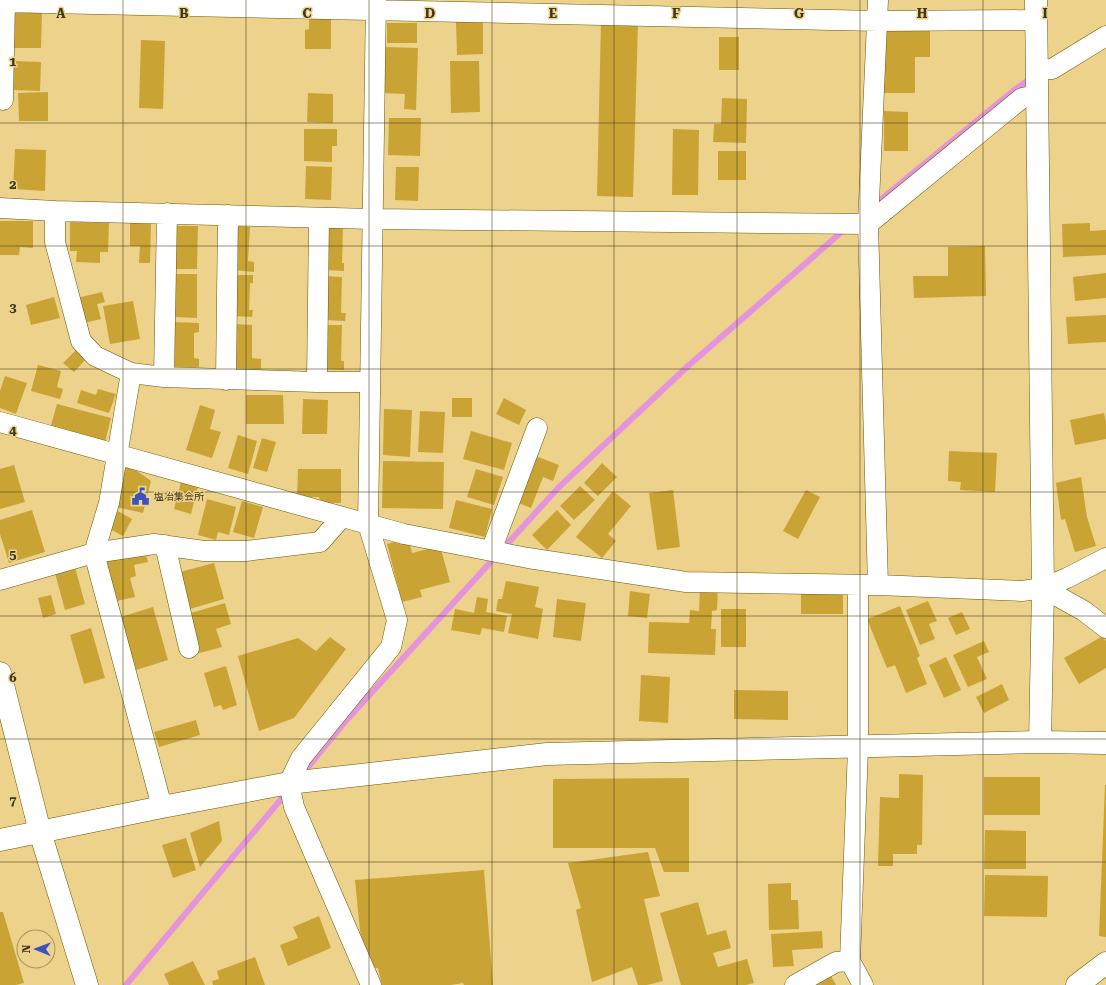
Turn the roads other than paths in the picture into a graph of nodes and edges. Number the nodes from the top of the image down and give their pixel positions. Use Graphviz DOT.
graph roads {
  1 [pos="878,0"];
  2 [pos="3,2"];
  3 [pos="239,4"];
  4 [pos="376,5"];
  5 [pos="1036,10"];
  6 [pos="878,20"];
  7 [pos="1106,36"];
  8 [pos="1037,70"];
  9 [pos="1037,95"];
  10 [pos="3,100"];
  11 [pos="0,208"];
  12 [pos="55,210"];
  13 [pos="167,213"];
  14 [pos="228,215"];
  15 [pos="319,218"];
  16 [pos="373,219"];
  17 [pos="868,224"];
  18 [pos="132,373"];
  19 [pos="164,377"];
  20 [pos="226,380"];
  21 [pos="316,382"];
  22 [pos="370,382"];
  23 [pos="0,422"];
  24 [pos="537,428"];
  25 [pos="118,453"];
  26 [pos="342,517"];
  27 [pos="368,524"];
  28 [pos="165,545"];
  29 [pos="491,551"];
  30 [pos="94,553"];
  31 [pos="1106,558"];
  32 [pos="0,580"];
  33 [pos="858,585"];
  34 [pos="878,585"];
  35 [pos="1043,588"];
  36 [pos="1106,628"];
  37 [pos="189,648"];
  38 [pos="0,673"];
  39 [pos="1040,742"];
  40 [pos="1106,743"];
  41 [pos="858,748"];
  42 [pos="289,784"];
  43 [pos="162,807"];
  44 [pos="40,832"];
  45 [pos="0,840"];
  46 [pos="850,961"];
  47 [pos="1106,963"];
  48 [pos="87,985"];
  49 [pos="372,985"];
  50 [pos="794,985"];
  51 [pos="863,985"];
  52 [pos="1077,985"];
  1 -- 6 [label="street"];
  2 -- 3 [label="street"];
  2 -- 10 [label="street"];
  3 -- 4 [label="street"];
  4 -- 6 [label="street"];
  4 -- 16 [label="street"];
  5 -- 6 [label="street"];
  5 -- 8 [label="street"];
  6 -- 17 [label="street"];
  7 -- 8 [label="street"];
  8 -- 9 [label="street"];
  9 -- 17 [label="street"];
  9 -- 35 [label="street"];
  11 -- 12 [label="street"];
  12 -- 13 [label="street"];
  12 -- 18 [label="street"];
  13 -- 14 [label="street"];
  13 -- 19 [label="street"];
  14 -- 15 [label="street"];
  14 -- 20 [label="street"];
  15 -- 16 [label="street"];
  15 -- 21 [label="street"];
  16 -- 17 [label="street"];
  16 -- 22 [label="street"];
  17 -- 34 [label="street"];
  18 -- 19 [label="street"];
  18 -- 25 [label="street"];
  19 -- 20 [label="street"];
  20 -- 21 [label="street"];
  21 -- 22 [label="street"];
  22 -- 27 [label="street"];
  23 -- 25 [label="street"];
  24 -- 29 [label="street"];
  25 -- 26 [label="street"];
  25 -- 30 [label="street"];
  26 -- 27 [label="street"];
  26 -- 28 [label="street"];
  27 -- 29 [label="street"];
  27 -- 42 [label="street"];
  28 -- 30 [label="street"];
  28 -- 37 [label="street"];
  29 -- 33 [label="street"];
  30 -- 32 [label="street"];
  30 -- 43 [label="street"];
  31 -- 35 [label="street"];
  33 -- 34 [label="street"];
  33 -- 41 [label="street"];
  34 -- 35 [label="street"];
  35 -- 36 [label="street"];
  35 -- 39 [label="street"];
  38 -- 44 [label="street"];
  39 -- 40 [label="street"];
  39 -- 41 [label="street"];
  41 -- 42 [label="street"];
  41 -- 46 [label="street"];
  42 -- 43 [label="street"];
  42 -- 49 [label="street"];
  43 -- 44 [label="street"];
  44 -- 45 [label="street"];
  44 -- 48 [label="street"];
  46 -- 50 [label="street"];
  46 -- 51 [label="street"];
  47 -- 52 [label="street"];
}
